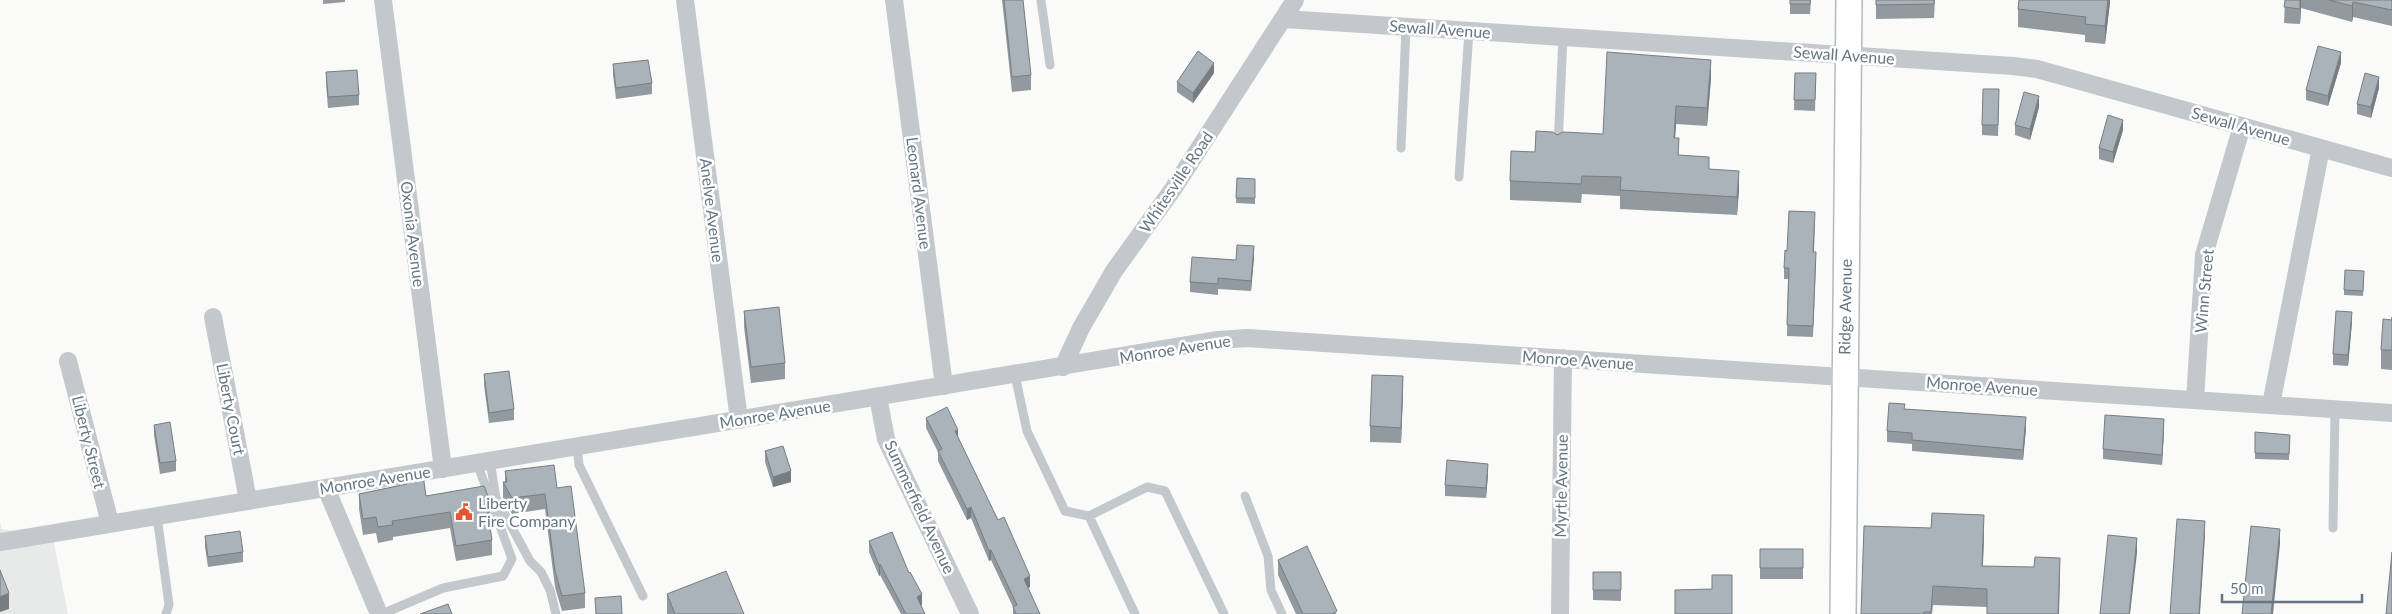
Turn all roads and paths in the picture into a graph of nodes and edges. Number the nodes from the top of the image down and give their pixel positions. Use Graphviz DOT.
graph roads {
  1 [pos="383,0"];
  2 [pos="685,0"];
  3 [pos="894,0"];
  4 [pos="1041,0"];
  5 [pos="1295,0"];
  6 [pos="1849,0"];
  7 [pos="1284,19"];
  8 [pos="1406,26"];
  9 [pos="1469,31"];
  10 [pos="1563,37"];
  11 [pos="1848,56"];
  12 [pos="1050,65"];
  13 [pos="2242,126"];
  14 [pos="1558,147"];
  15 [pos="1401,148"];
  16 [pos="2321,148"];
  17 [pos="2392,168"];
  18 [pos="1459,177"];
  19 [pos="213,317"];
  20 [pos="1563,358"];
  21 [pos="68,361"];
  22 [pos="1063,367"];
  23 [pos="1015,375"];
  24 [pos="1845,377"];
  25 [pos="944,386"];
  26 [pos="878,397"];
  27 [pos="2195,400"];
  28 [pos="2270,405"];
  29 [pos="2335,409"];
  30 [pos="2392,413"];
  31 [pos="739,420"];
  32 [pos="577,446"];
  33 [pos="484,462"];
  34 [pos="443,468"];
  35 [pos="326,488"];
  36 [pos="1245,496"];
  37 [pos="248,500"];
  38 [pos="157,516"];
  39 [pos="1089,516"];
  40 [pos="110,523"];
  41 [pos="2333,528"];
  42 [pos="0,542"];
  43 [pos="643,596"];
  44 [pos="166,614"];
  45 [pos="380,614"];
  46 [pos="556,614"];
  47 [pos="970,614"];
  48 [pos="1135,614"];
  49 [pos="1224,614"];
  50 [pos="1282,614"];
  51 [pos="1560,614"];
  52 [pos="1843,614"];
  1 -- 34 [label="street, Oxonia Avenue"];
  2 -- 31 [label="street, Anelve Avenue"];
  3 -- 25 [label="street, Leonard Avenue"];
  4 -- 12 [label="lane"];
  5 -- 7 [label="street, Whitesville Road"];
  6 -- 11 [label="street, Ridge Avenue"];
  7 -- 8 [label="street, Sewall Avenue"];
  7 -- 22 [label="street, Whitesville Road"];
  8 -- 9 [label="street, Sewall Avenue"];
  8 -- 15 [label="lane"];
  9 -- 10 [label="street, Sewall Avenue"];
  9 -- 18 [label="lane"];
  10 -- 11 [label="street, Sewall Avenue"];
  10 -- 14 [label="lane"];
  11 -- 13 [label="street, Sewall Avenue"];
  11 -- 24 [label="street, Ridge Avenue"];
  13 -- 16 [label="street, Sewall Avenue"];
  13 -- 27 [label="street, Winn Street"];
  16 -- 17 [label="street, Sewall Avenue"];
  16 -- 28 [label="street"];
  19 -- 37 [label="street, Liberty Court"];
  20 -- 22 [label="street, Monroe Avenue"];
  20 -- 24 [label="street, Monroe Avenue"];
  20 -- 51 [label="street, Myrtle Avenue"];
  21 -- 40 [label="street, Liberty Street"];
  22 -- 23 [label="street, Monroe Avenue"];
  23 -- 25 [label="street, Monroe Avenue"];
  23 -- 39 [label="lane"];
  24 -- 27 [label="street, Monroe Avenue"];
  24 -- 52 [label="street, Ridge Avenue"];
  25 -- 26 [label="street, Monroe Avenue"];
  26 -- 31 [label="street, Monroe Avenue"];
  26 -- 47 [label="street, Summerfield Avenue"];
  27 -- 28 [label="street, Monroe Avenue"];
  28 -- 29 [label="street, Monroe Avenue"];
  29 -- 30 [label="street, Monroe Avenue"];
  29 -- 41 [label="lane"];
  31 -- 32 [label="street, Monroe Avenue"];
  32 -- 33 [label="street, Monroe Avenue"];
  32 -- 43 [label="lane"];
  33 -- 34 [label="street, Monroe Avenue"];
  33 -- 45 [label="lane"];
  33 -- 46 [label="lane"];
  34 -- 35 [label="street, Monroe Avenue"];
  35 -- 37 [label="street, Monroe Avenue"];
  35 -- 45 [label="street"];
  36 -- 50 [label="lane"];
  37 -- 38 [label="street, Monroe Avenue"];
  38 -- 40 [label="street, Monroe Avenue"];
  38 -- 44 [label="lane"];
  39 -- 48 [label="lane"];
  39 -- 49 [label="lane"];
  40 -- 42 [label="street, Monroe Avenue"];
}
